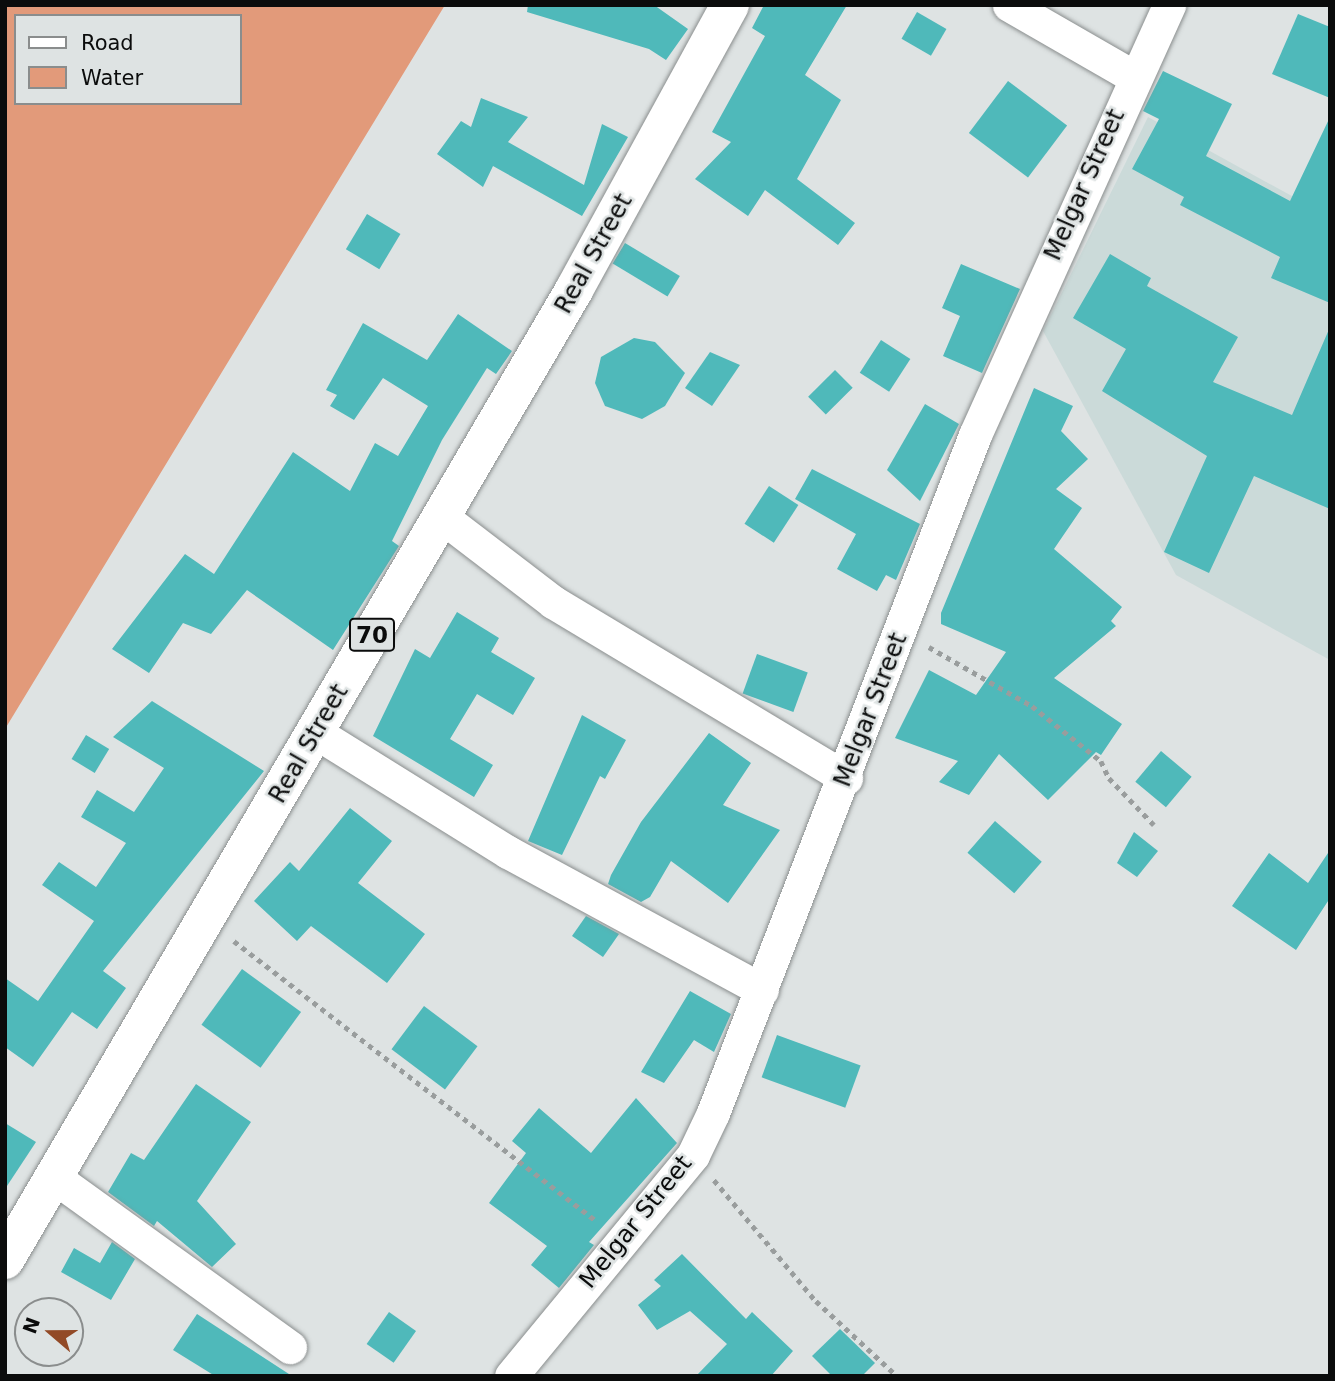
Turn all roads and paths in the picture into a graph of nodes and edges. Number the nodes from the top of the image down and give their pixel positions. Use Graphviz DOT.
graph roads {
  1 [pos="730,5"];
  2 [pos="1009,5"];
  3 [pos="1169,5"];
  4 [pos="1134,77"];
  5 [pos="442,517"];
  6 [pos="901,631"];
  7 [pos="316,732"];
  8 [pos="846,778"];
  9 [pos="1154,825"];
  10 [pos="205,920"];
  11 [pos="762,990"];
  12 [pos="693,1155"];
  13 [pos="54,1177"];
  14 [pos="622,1243"];
  15 [pos="5,1260"];
  16 [pos="290,1347"];
  17 [pos="511,1376"];
  18 [pos="897,1376"];
  1 -- 5 [label="highway, Real Street / 70"];
  2 -- 4 [label="street"];
  3 -- 4 [label="street, Melgar Street"];
  4 -- 6 [label="street, Melgar Street"];
  5 -- 7 [label="highway, Real Street / 70"];
  5 -- 8 [label="street"];
  6 -- 8 [label="street, Melgar Street"];
  6 -- 9 [label="path"];
  7 -- 10 [label="highway, Real Street / 70"];
  7 -- 11 [label="street"];
  8 -- 11 [label="street, Melgar Street"];
  10 -- 13 [label="highway, Real Street / 70"];
  10 -- 14 [label="path"];
  11 -- 12 [label="street, Melgar Street"];
  12 -- 14 [label="street, Melgar Street"];
  12 -- 18 [label="path"];
  13 -- 15 [label="highway, Real Street / 70"];
  13 -- 16 [label="street"];
  14 -- 17 [label="street, Melgar Street"];
}
